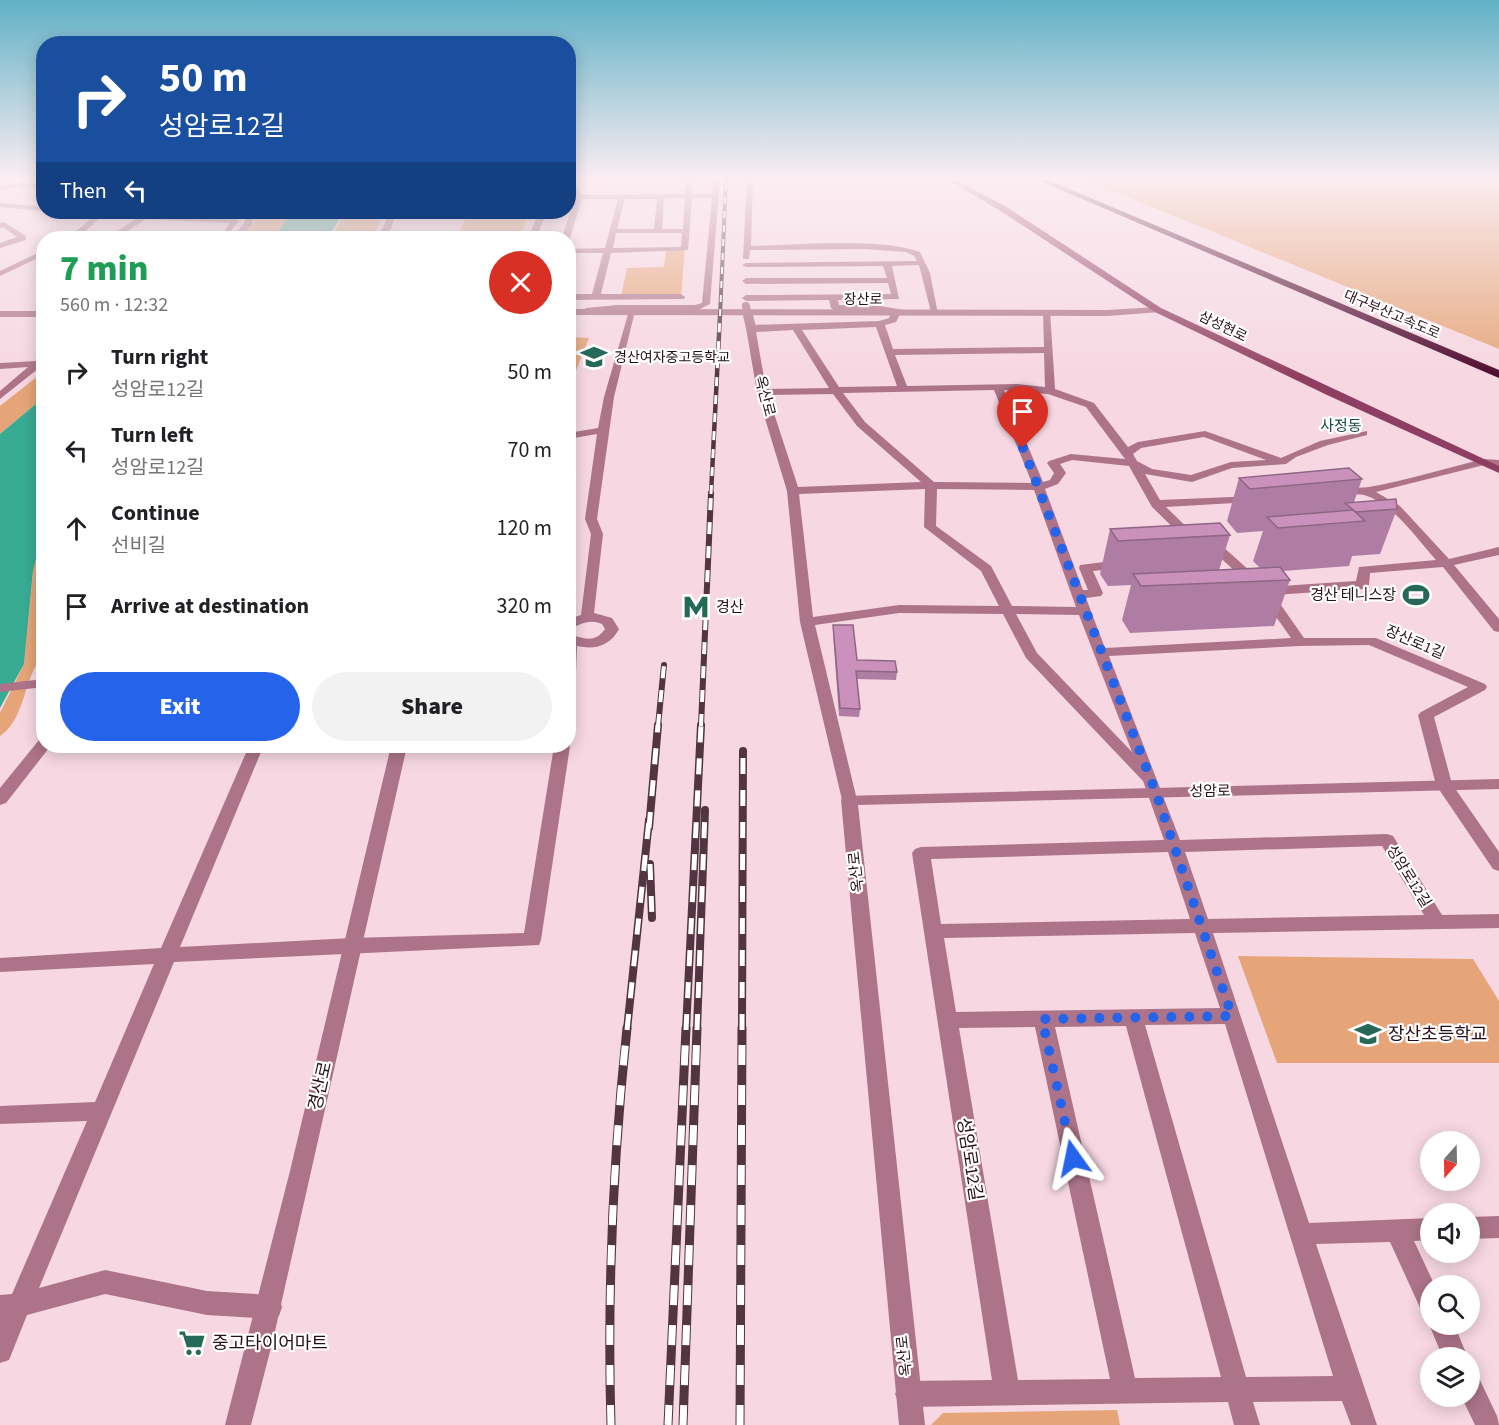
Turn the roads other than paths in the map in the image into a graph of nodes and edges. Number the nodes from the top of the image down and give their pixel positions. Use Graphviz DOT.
graph roads {
  1 [pos="610,246"];
  2 [pos="685,246"];
  3 [pos="710,246"];
  4 [pos="1061,246"];
  5 [pos="1199,246"];
  6 [pos="1211,246"];
  7 [pos="747,248"];
  8 [pos="576,251"];
  9 [pos="609,251"];
  10 [pos="36,256"];
  11 [pos="33,257"];
  12 [pos="36,257"];
  13 [pos="921,263"];
  14 [pos="887,264"];
  15 [pos="746,265"];
  16 [pos="0,274"];
  17 [pos="891,280"];
  18 [pos="746,281"];
  19 [pos="576,297"];
  20 [pos="596,297"];
  21 [pos="681,297"];
  22 [pos="833,297"];
  23 [pos="746,304"];
  24 [pos="1158,310"];
  25 [pos="576,311"];
  26 [pos="576,312"];
  27 [pos="632,312"];
  28 [pos="898,312"];
  29 [pos="935,312"];
  30 [pos="1047,313"];
  31 [pos="0,314"];
  32 [pos="36,314"];
  33 [pos="880,324"];
  34 [pos="796,328"];
  35 [pos="751,329"];
  36 [pos="1048,350"];
  37 [pos="891,352"];
  38 [pos="36,362"];
  39 [pos="36,365"];
  40 [pos="0,366"];
  41 [pos="1499,368"];
  42 [pos="1499,374"];
  43 [pos="998,389"];
  44 [pos="903,390"];
  45 [pos="836,391"];
  46 [pos="1050,391"];
  47 [pos="762,392"];
  48 [pos="0,396"];
  49 [pos="603,430"];
  50 [pos="1363,434"];
  51 [pos="576,435"];
  52 [pos="1130,458"];
  53 [pos="1282,462"];
  54 [pos="1484,462"];
  55 [pos="1499,463"];
  56 [pos="1499,470"];
  57 [pos="932,485"];
  58 [pos="1039,487"];
  59 [pos="793,490"];
  60 [pos="1365,491"];
  61 [pos="1325,492"];
  62 [pos="1259,497"];
  63 [pos="1155,504"];
  64 [pos="1499,551"];
  65 [pos="1446,562"];
  66 [pos="1132,563"];
  67 [pos="1265,591"];
  68 [pos="1079,594"];
  69 [pos="1009,610"];
  70 [pos="1084,611"];
  71 [pos="587,617"];
  72 [pos="807,622"];
  73 [pos="576,627"];
  74 [pos="1499,628"];
  75 [pos="576,640"];
  76 [pos="1300,642"];
  77 [pos="591,644"];
  78 [pos="1102,652"];
  79 [pos="576,666"];
  80 [pos="36,684"];
  81 [pos="0,688"];
  82 [pos="37,753"];
  83 [pos="253,753"];
  84 [pos="397,753"];
  85 [pos="561,753"];
  86 [pos="1499,784"];
  87 [pos="1444,785"];
  88 [pos="1155,788"];
  89 [pos="0,799"];
  90 [pos="849,800"];
  91 [pos="1174,846"];
  92 [pos="1499,865"];
  93 [pos="1499,921"];
  94 [pos="1437,922"];
  95 [pos="1202,926"];
  96 [pos="933,931"];
  97 [pos="352,945"];
  98 [pos="168,955"];
  99 [pos="0,965"];
  100 [pos="1232,1016"];
  101 [pos="1133,1017"];
  102 [pos="1042,1019"];
  103 [pos="948,1020"];
  104 [pos="102,1111"];
  105 [pos="0,1115"];
  106 [pos="1499,1227"];
  107 [pos="1480,1228"];
  108 [pos="1420,1230"];
  109 [pos="1397,1231"];
  110 [pos="1300,1234"];
  111 [pos="1420,1280"];
  112 [pos="10,1307"];
  113 [pos="270,1307"];
  114 [pos="0,1351"];
  115 [pos="1350,1388"];
  116 [pos="1236,1389"];
  117 [pos="1125,1391"];
  118 [pos="1007,1392"];
  119 [pos="909,1394"];
  120 [pos="1479,1407"];
  121 [pos="238,1425"];
  122 [pos="912,1425"];
  123 [pos="1247,1425"];
  124 [pos="1364,1425"];
  125 [pos="1488,1425"];
  1 -- 9 [label="street"];
  2 -- 9 [label="street"];
  3 -- 25 [label="street"];
  4 -- 24 [label="main road, 삼성현로"];
  5 -- 42 [label="highway, 대구부산고속도로"];
  6 -- 41 [label="highway, 대구부산고속도로"];
  7 -- 13 [label="street"];
  7 -- 15 [label="street, 옥산로"];
  8 -- 9 [label="street"];
  9 -- 20 [label="street"];
  10 -- 11 [label="street"];
  11 -- 12 [label="street"];
  11 -- 16 [label="street"];
  13 -- 14 [label="street"];
  13 -- 29 [label="street"];
  14 -- 15 [label="street"];
  14 -- 17 [label="street"];
  15 -- 18 [label="street, 옥산로"];
  17 -- 18 [label="street"];
  17 -- 22 [label="street"];
  18 -- 23 [label="street, 옥산로"];
  19 -- 20 [label="street"];
  20 -- 21 [label="street"];
  22 -- 23 [label="street"];
  22 -- 28 [label="street"];
  23 -- 35 [label="street, 옥산로, bridge"];
  24 -- 30 [label="street, 장산로"];
  24 -- 54 [label="main road, 삼성현로"];
  26 -- 27 [label="street, 장산로"];
  27 -- 28 [label="street, 장산로"];
  27 -- 49 [label="street"];
  28 -- 29 [label="street, 장산로"];
  28 -- 33 [label="street"];
  29 -- 30 [label="street, 장산로"];
  30 -- 36 [label="street"];
  31 -- 32 [label="street"];
  33 -- 34 [label="street"];
  33 -- 37 [label="street"];
  34 -- 35 [label="street"];
  34 -- 45 [label="street"];
  35 -- 47 [label="street, 옥산로"];
  36 -- 37 [label="street"];
  36 -- 46 [label="street"];
  37 -- 44 [label="street"];
  38 -- 40 [label="street"];
  39 -- 48 [label="street"];
  43 -- 44 [label="street"];
  43 -- 46 [label="street"];
  43 -- 58 [label="street"];
  44 -- 45 [label="street"];
  45 -- 47 [label="street"];
  45 -- 57 [label="street"];
  46 -- 52 [label="street"];
  47 -- 59 [label="street, 옥산로"];
  49 -- 51 [label="street"];
  49 -- 71 [label="street"];
  50 -- 53 [label="street"];
  52 -- 53 [label="street"];
  52 -- 53 [label="street"];
  52 -- 58 [label="street"];
  52 -- 63 [label="street"];
  54 -- 55 [label="street"];
  54 -- 56 [label="main road, 삼성현로"];
  54 -- 60 [label="street"];
  57 -- 58 [label="street"];
  57 -- 59 [label="street"];
  57 -- 69 [label="street"];
  58 -- 68 [label="street"];
  59 -- 72 [label="street, 옥산로"];
  60 -- 61 [label="street"];
  60 -- 65 [label="street"];
  62 -- 63 [label="street"];
  63 -- 67 [label="street"];
  64 -- 65 [label="street"];
  65 -- 67 [label="street"];
  65 -- 74 [label="street"];
  66 -- 68 [label="street"];
  67 -- 76 [label="street"];
  68 -- 70 [label="street"];
  69 -- 70 [label="street"];
  69 -- 72 [label="street"];
  69 -- 88 [label="street"];
  70 -- 78 [label="street"];
  71 -- 73 [label="street"];
  71 -- 77 [label="street"];
  72 -- 90 [label="street, 옥산로"];
  75 -- 77 [label="street"];
  76 -- 78 [label="street, 장산로1길"];
  76 -- 87 [label="street, 장산로1길"];
  77 -- 79 [label="street"];
  78 -- 88 [label="street"];
  80 -- 81 [label="street"];
  82 -- 89 [label="street"];
  83 -- 98 [label="street"];
  84 -- 97 [label="street, 경산로"];
  85 -- 97 [label="street"];
  86 -- 87 [label="street, 성암로"];
  87 -- 88 [label="street, 성암로"];
  87 -- 92 [label="street"];
  88 -- 90 [label="street, 성암로"];
  88 -- 91 [label="street"];
  90 -- 119 [label="street, 옥산로"];
  91 -- 94 [label="street, 성암로12길"];
  91 -- 95 [label="street"];
  91 -- 96 [label="street, 성암로12길"];
  93 -- 94 [label="street"];
  94 -- 95 [label="street, 성암로12길"];
  95 -- 96 [label="street, 성암로12길"];
  95 -- 100 [label="street"];
  96 -- 103 [label="street, 성암로12길"];
  97 -- 98 [label="street"];
  97 -- 113 [label="street, 경산로"];
  98 -- 99 [label="street"];
  98 -- 104 [label="street"];
  100 -- 101 [label="street"];
  100 -- 110 [label="street"];
  101 -- 102 [label="street"];
  101 -- 116 [label="street"];
  102 -- 103 [label="street"];
  102 -- 117 [label="street"];
  103 -- 118 [label="street, 성암로12길"];
  104 -- 105 [label="street"];
  104 -- 112 [label="street"];
  106 -- 107 [label="street"];
  108 -- 109 [label="street"];
  109 -- 110 [label="street"];
  109 -- 111 [label="street"];
  110 -- 115 [label="street"];
  112 -- 113 [label="street"];
  112 -- 114 [label="street"];
  113 -- 121 [label="street, 경산로"];
  115 -- 116 [label="street"];
  115 -- 124 [label="street"];
  116 -- 117 [label="street"];
  116 -- 123 [label="street"];
  117 -- 118 [label="street"];
  118 -- 119 [label="street"];
  119 -- 122 [label="street, 옥산로"];
  120 -- 125 [label="street"];
}
